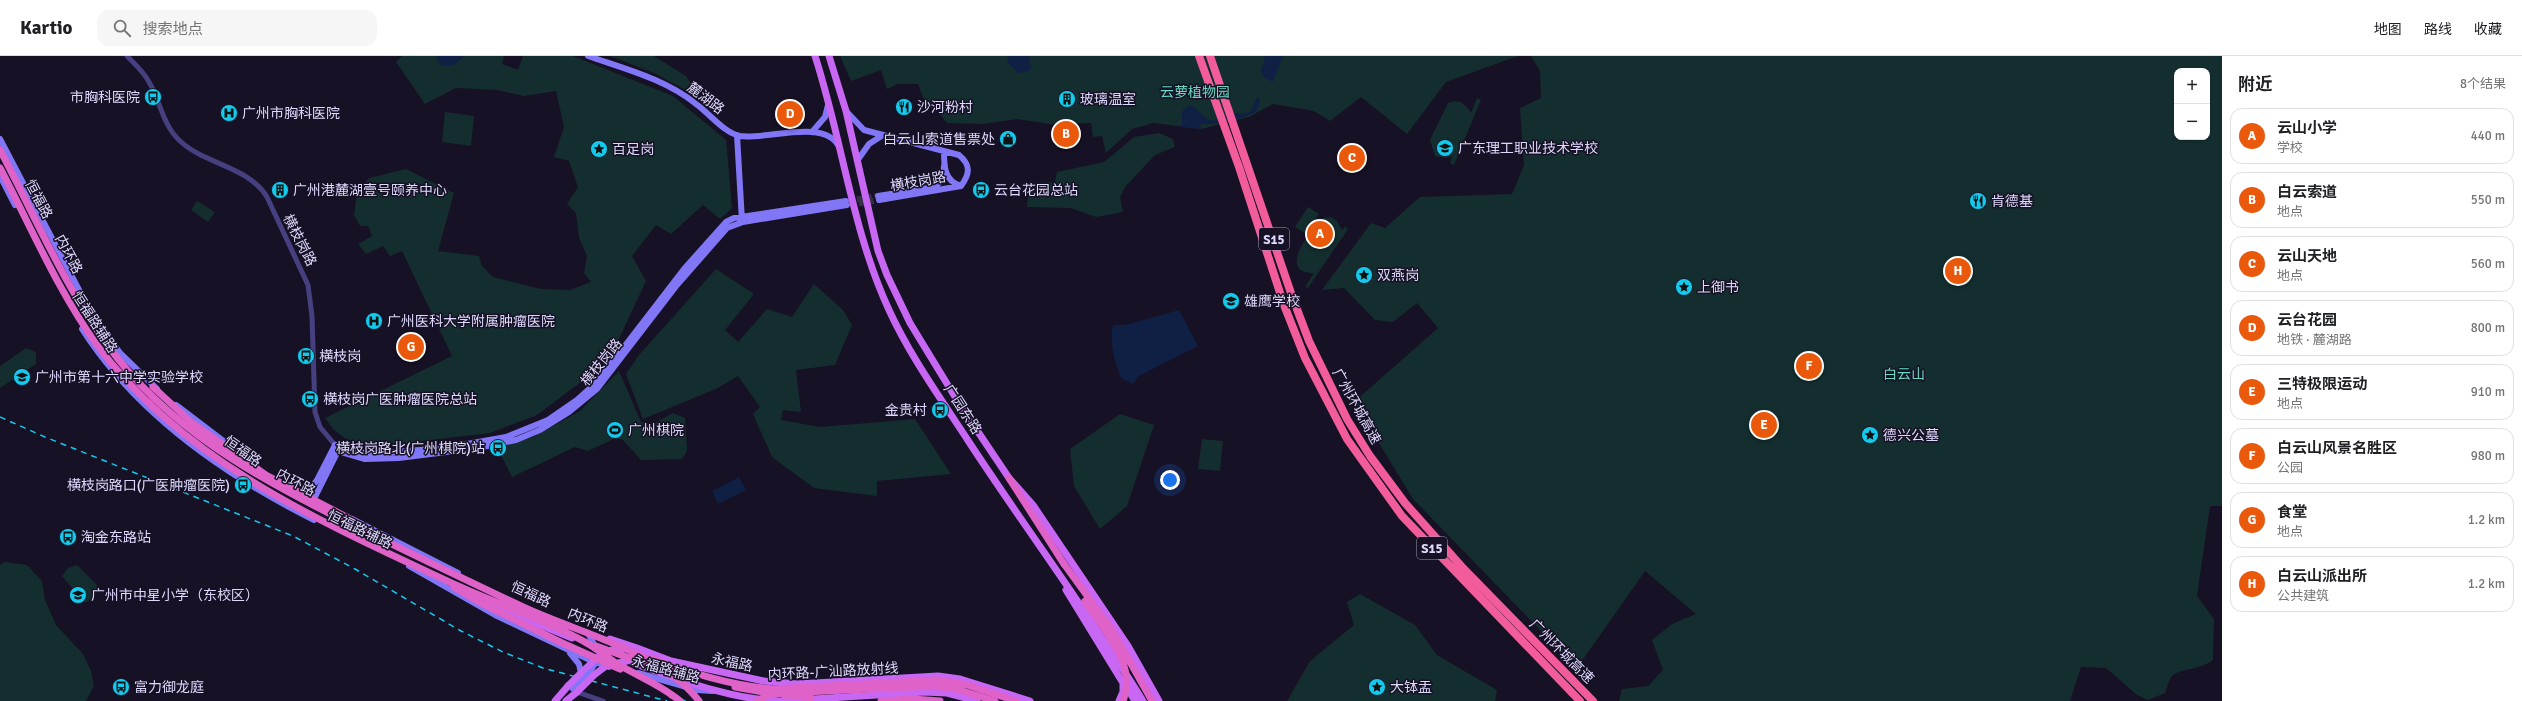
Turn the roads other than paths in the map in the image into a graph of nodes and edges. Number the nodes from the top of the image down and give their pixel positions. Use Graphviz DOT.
graph roads {
  1 [pos="128,56"];
  2 [pos="588,56"];
  3 [pos="815,56"];
  4 [pos="829,56"];
  5 [pos="1199,56"];
  6 [pos="1210,56"];
  7 [pos="829,99"];
  8 [pos="846,111"];
  9 [pos="812,132"];
  10 [pos="737,135"];
  11 [pos="883,135"];
  12 [pos="0,139"];
  13 [pos="944,151"];
  14 [pos="0,152"];
  15 [pos="842,153"];
  16 [pos="857,161"];
  17 [pos="944,166"];
  18 [pos="0,167"];
  19 [pos="0,176"];
  20 [pos="961,186"];
  21 [pos="846,203"];
  22 [pos="742,220"];
  23 [pos="138,383"];
  24 [pos="153,386"];
  25 [pos="337,448"];
  26 [pos="1009,478"];
  27 [pos="303,498"];
  28 [pos="308,508"];
  29 [pos="432,563"];
  30 [pos="1064,564"];
  31 [pos="1054,567"];
  32 [pos="447,582"];
  33 [pos="1095,596"];
  34 [pos="479,607"];
  35 [pos="586,633"];
  36 [pos="587,643"];
  37 [pos="564,648"];
  38 [pos="637,648"];
  39 [pos="1132,652"];
  40 [pos="605,653"];
  41 [pos="596,658"];
  42 [pos="627,661"];
  43 [pos="606,666"];
  44 [pos="581,673"];
  45 [pos="592,674"];
  46 [pos="1119,674"];
  47 [pos="1133,678"];
  48 [pos="663,688"];
  49 [pos="573,689"];
  50 [pos="720,691"];
  51 [pos="811,698"];
  52 [pos="555,701"];
  53 [pos="564,701"];
  54 [pos="603,701"];
  55 [pos="680,701"];
  56 [pos="699,701"];
  57 [pos="757,701"];
  58 [pos="881,701"];
  59 [pos="940,701"];
  60 [pos="976,701"];
  61 [pos="995,701"];
  62 [pos="1016,701"];
  63 [pos="1030,701"];
  64 [pos="1119,701"];
  65 [pos="1122,701"];
  66 [pos="1137,701"];
  67 [pos="1151,701"];
  68 [pos="1159,701"];
  69 [pos="1580,701"];
  70 [pos="1594,701"];
  1 -- 25 [label="street, 横枝岗路"];
  2 -- 10 [label="main road, 麓湖路"];
  3 -- 7 [label="main road, 广园东路"];
  4 -- 8 [label="main road, 广园东路"];
  5 -- 69 [label="highway, 广州环城高速 / S15"];
  6 -- 70 [label="highway, 广州环城高速 / S15"];
  7 -- 9 [label="main road"];
  7 -- 15 [label="main road, 广园东路"];
  8 -- 11 [label="main road"];
  8 -- 16 [label="main road, 广园东路"];
  9 -- 10 [label="main road"];
  9 -- 15 [label="main road"];
  10 -- 22 [label="main road"];
  11 -- 13 [label="main road"];
  11 -- 16 [label="main road"];
  12 -- 24 [label="main road, 恒福路辅路"];
  13 -- 17 [label="main road"];
  13 -- 20 [label="main road"];
  14 -- 23 [label="main road, 恒福路"];
  14 -- 29 [label="highway, 内环路, bridge"];
  15 -- 31 [label="main road, 广园东路"];
  16 -- 26 [label="main road, 广园东路"];
  17 -- 20 [label="main road"];
  17 -- 20 [label="main road, 横枝岗路"];
  18 -- 28 [label="main road, 恒福路"];
  18 -- 36 [label="highway, 内环路, bridge"];
  19 -- 28 [label="main road, 恒福路辅路"];
  21 -- 22 [label="main road, 横枝岗路"];
  22 -- 25 [label="main road, 横枝岗路"];
  23 -- 24 [label="main road"];
  23 -- 27 [label="main road, 恒福路"];
  24 -- 27 [label="main road, 恒福路辅路"];
  24 -- 29 [label="highway, bridge"];
  25 -- 27 [label="main road"];
  25 -- 28 [label="main road"];
  26 -- 30 [label="highway"];
  26 -- 33 [label="main road, 广园东路"];
  27 -- 28 [label="main road, 恒福路"];
  28 -- 32 [label="main road, 恒福路"];
  28 -- 34 [label="main road, 恒福路辅路"];
  28 -- 35 [label="main road, 恒福路"];
  29 -- 35 [label="highway, 内环路, bridge"];
  30 -- 65 [label="highway, bridge"];
  30 -- 67 [label="highway, bridge"];
  31 -- 46 [label="main road"];
  31 -- 47 [label="main road, 广园东路"];
  32 -- 34 [label="main road"];
  32 -- 41 [label="main road, 恒福路"];
  32 -- 48 [label="highway, bridge"];
  33 -- 39 [label="main road, 广园东路"];
  33 -- 47 [label="main road"];
  34 -- 37 [label="main road, 恒福路辅路"];
  35 -- 38 [label="main road, 恒福路"];
  35 -- 41 [label="main road"];
  35 -- 56 [label="highway, 内环路, bridge"];
  35 -- 62 [label="highway, 内环路-广汕路放射线, bridge"];
  36 -- 48 [label="highway, 内环路, bridge"];
  36 -- 51 [label="highway, bridge"];
  37 -- 41 [label="main road, 恒福路辅路"];
  37 -- 44 [label="main road"];
  38 -- 40 [label="main road, 永福路"];
  38 -- 63 [label="main road, 永福路"];
  39 -- 47 [label="main road"];
  39 -- 68 [label="main road, 广园东路"];
  40 -- 41 [label="main road, 永福路"];
  40 -- 42 [label="main road"];
  41 -- 43 [label="main road, 恒福路辅路"];
  41 -- 44 [label="main road, 永福路"];
  41 -- 45 [label="main road, 永福路"];
  42 -- 43 [label="main road"];
  42 -- 50 [label="main road"];
  43 -- 45 [label="main road"];
  43 -- 50 [label="main road, 永福路辅路"];
  44 -- 49 [label="main road, 永福路, bridge"];
  45 -- 49 [label="main road, bridge"];
  46 -- 64 [label="main road"];
  46 -- 66 [label="main road"];
  47 -- 66 [label="main road, 广园东路"];
  47 -- 67 [label="main road"];
  48 -- 55 [label="highway, 内环路, bridge"];
  49 -- 52 [label="main road, 永福路"];
  49 -- 53 [label="main road"];
  49 -- 54 [label="street"];
  50 -- 51 [label="main road"];
  51 -- 60 [label="main road"];
  57 -- 61 [label="highway, bridge"];
  58 -- 59 [label="highway"];
}
